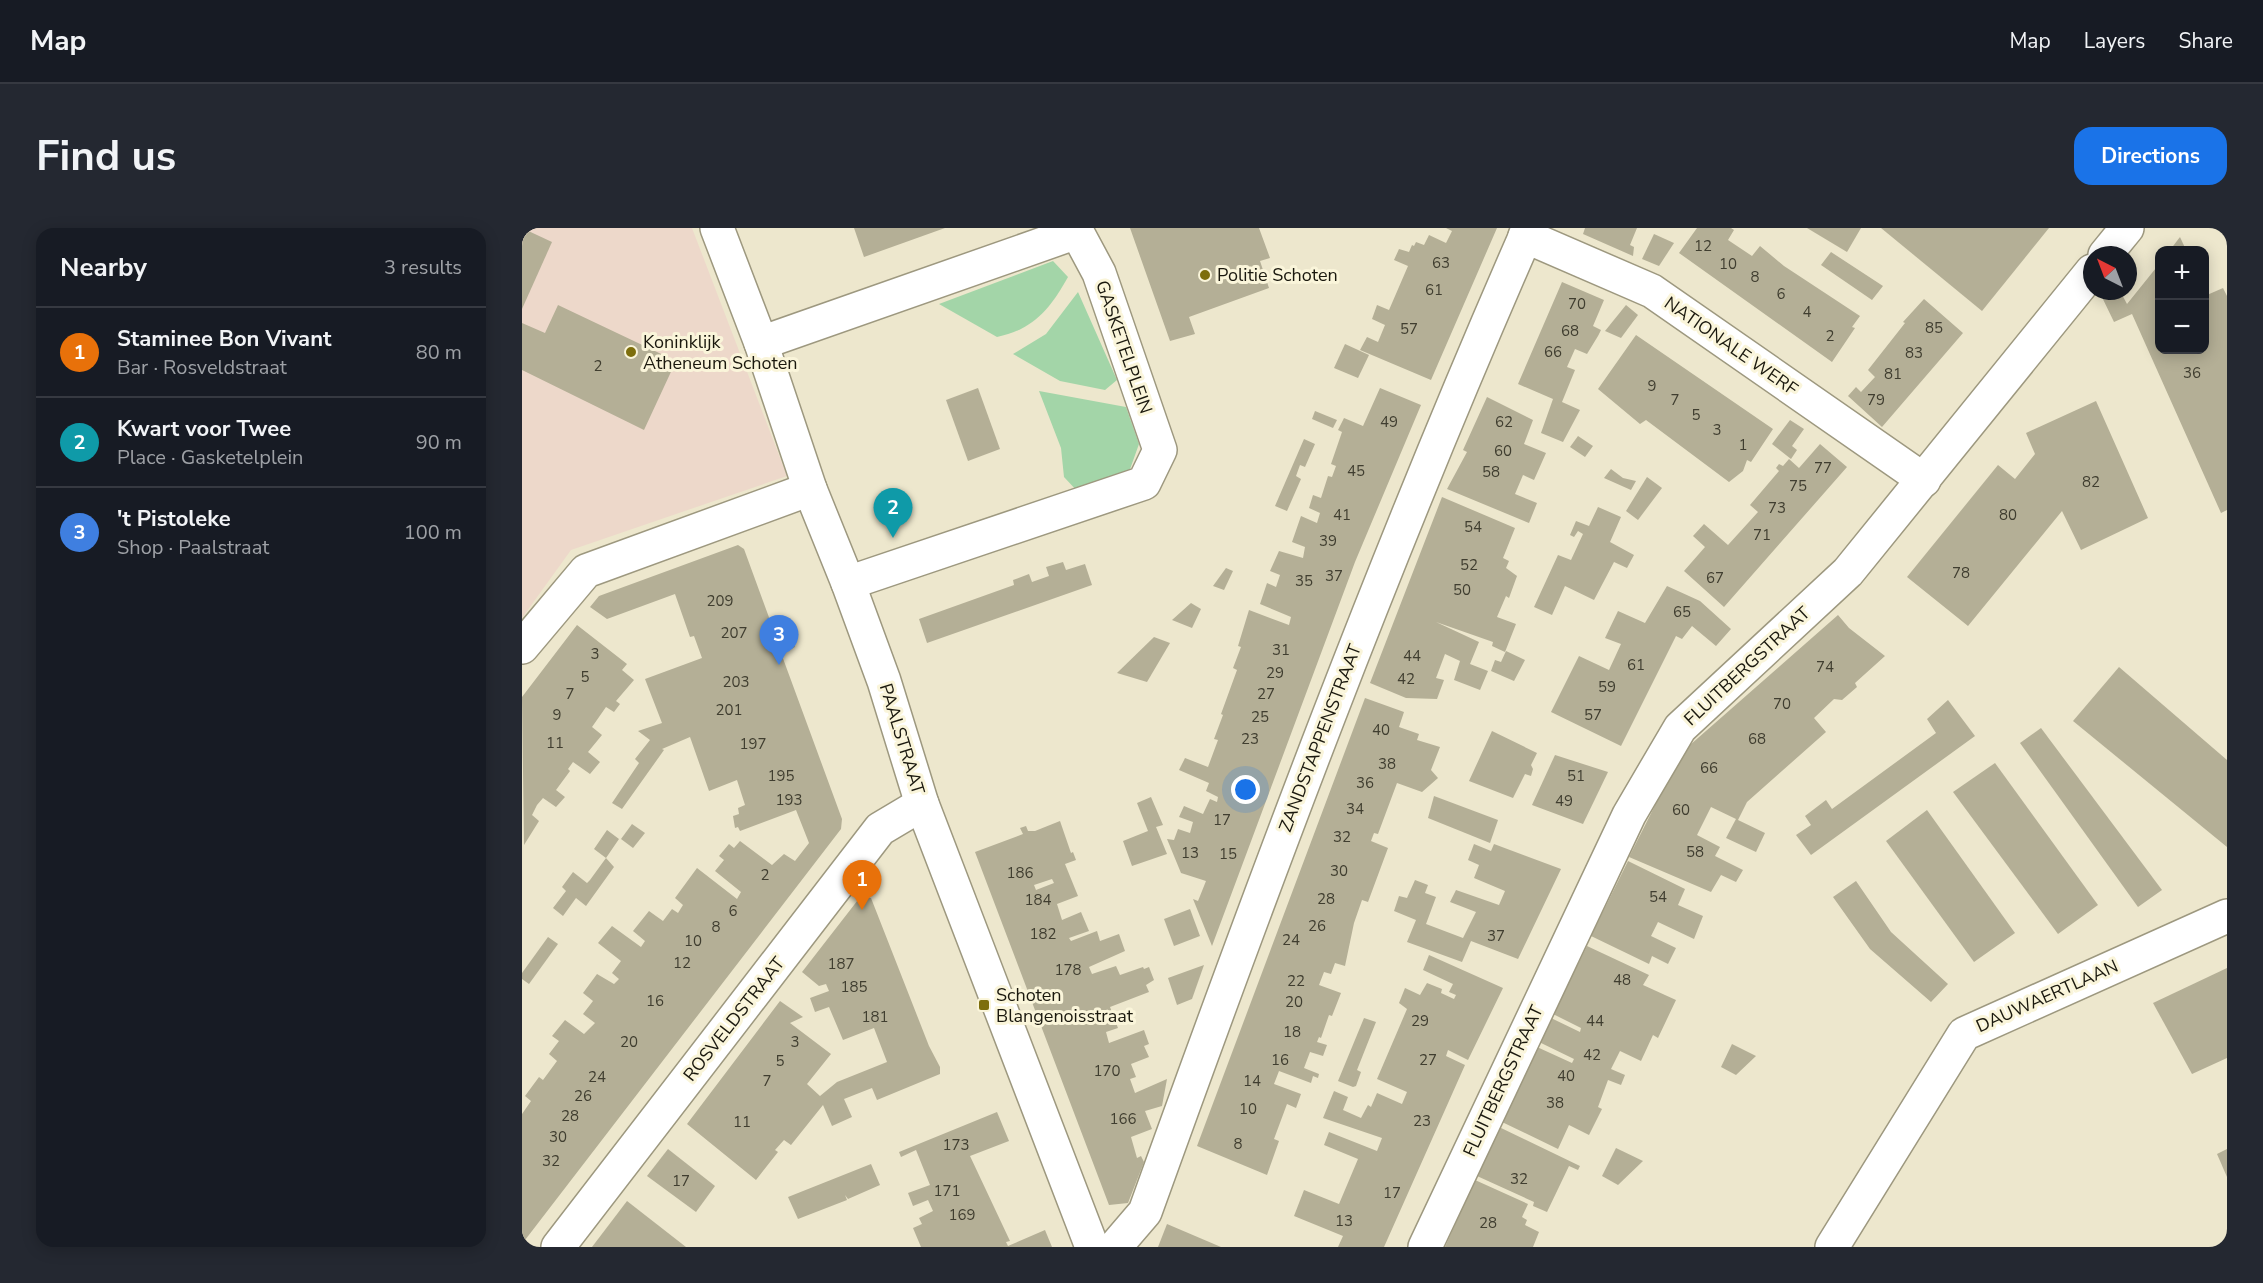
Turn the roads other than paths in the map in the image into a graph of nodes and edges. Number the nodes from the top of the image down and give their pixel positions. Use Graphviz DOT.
graph roads {
  1 [pos="717,228"];
  2 [pos="2127,228"];
  3 [pos="1527,232"];
  4 [pos="2112,246"];
  5 [pos="2083,282"];
  6 [pos="761,343"];
  7 [pos="1924,480"];
  8 [pos="810,489"];
  9 [pos="848,583"];
  10 [pos="522,647"];
  11 [pos="922,804"];
  12 [pos="2227,916"];
  13 [pos="558,1247"];
  14 [pos="1092,1247"];
  15 [pos="1115,1247"];
  16 [pos="1425,1247"];
  17 [pos="1832,1247"];
  1 -- 6 [label="street, PAALSTRAAT"];
  2 -- 4 [label="street"];
  3 -- 7 [label="street, NATIONALE WERF"];
  3 -- 15 [label="street, ZANDSTAPPENSTRAAT"];
  5 -- 7 [label="street, FLUITBERGSTRAAT"];
  6 -- 8 [label="street, PAALSTRAAT"];
  6 -- 9 [label="street, GASKETELPLEIN"];
  7 -- 16 [label="street, FLUITBERGSTRAAT"];
  8 -- 9 [label="street, PAALSTRAAT"];
  8 -- 10 [label="street"];
  9 -- 11 [label="street, PAALSTRAAT"];
  11 -- 13 [label="street, ROSVELDSTRAAT"];
  11 -- 14 [label="street, PAALSTRAAT"];
  12 -- 17 [label="street, DAUWAERTLAAN"];
}
